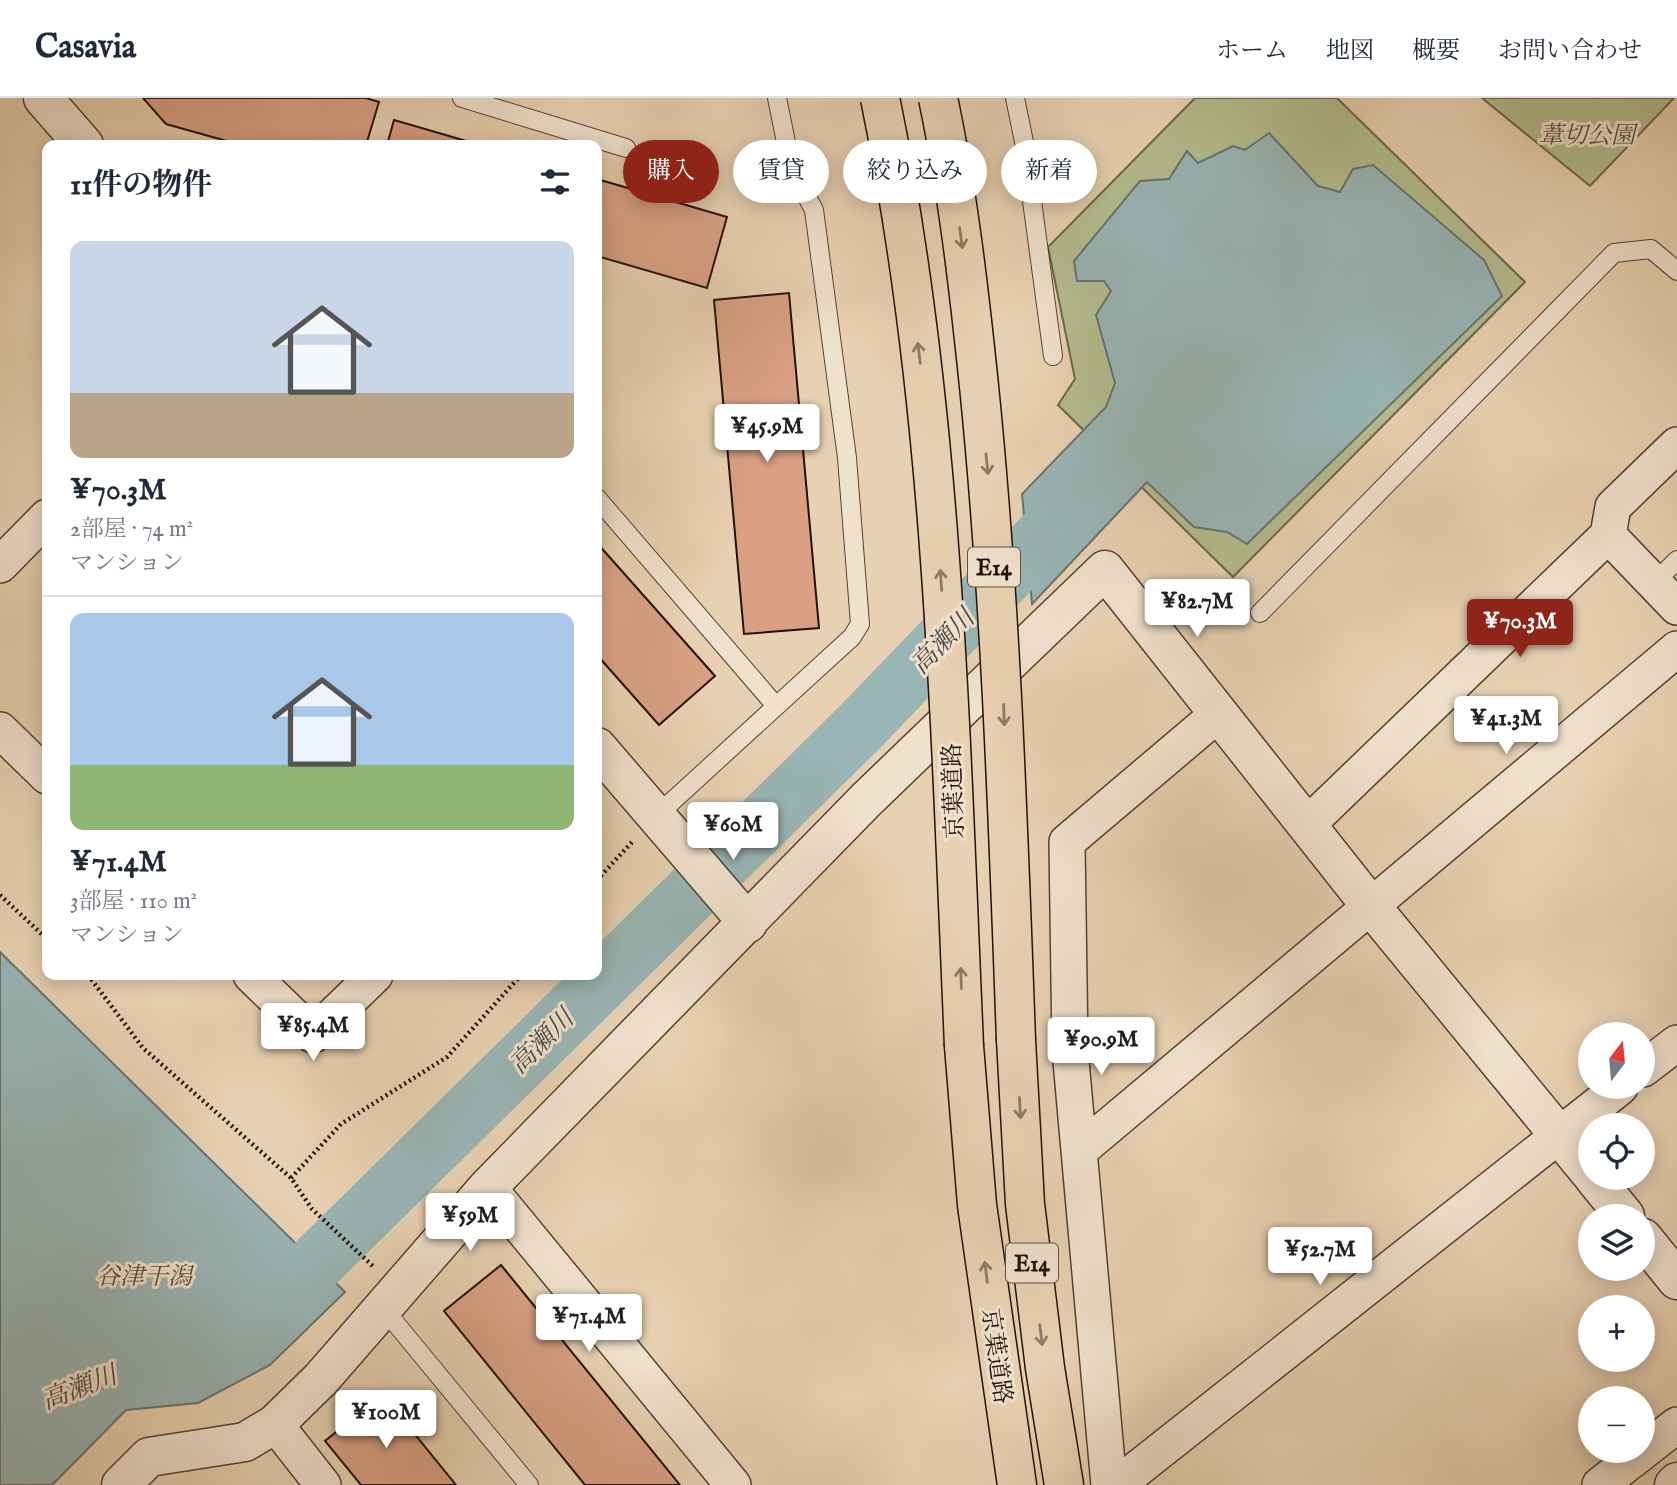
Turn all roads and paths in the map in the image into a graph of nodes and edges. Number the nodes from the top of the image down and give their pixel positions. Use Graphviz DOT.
graph roads {
  1 [pos="43,98"];
  2 [pos="462,98"];
  3 [pos="777,98"];
  4 [pos="880,98"];
  5 [pos="938,98"];
  6 [pos="1015,98"];
  7 [pos="80,140"];
  8 [pos="600,140"];
  9 [pos="602,141"];
  10 [pos="623,147"];
  11 [pos="1677,271"];
  12 [pos="1053,356"];
  13 [pos="1677,444"];
  14 [pos="602,504"];
  15 [pos="42,525"];
  16 [pos="1608,536"];
  17 [pos="0,565"];
  18 [pos="1669,583"];
  19 [pos="1260,613"];
  20 [pos="1677,649"];
  21 [pos="776,706"];
  22 [pos="1218,714"];
  23 [pos="0,730"];
  24 [pos="602,753"];
  25 [pos="42,771"];
  26 [pos="655,817"];
  27 [pos="1308,824"];
  28 [pos="602,875"];
  29 [pos="0,895"];
  30 [pos="1370,905"];
  31 [pos="742,917"];
  32 [pos="42,934"];
  33 [pos="92,980"];
  34 [pos="256,980"];
  35 [pos="369,980"];
  36 [pos="516,980"];
  37 [pos="1677,1043"];
  38 [pos="1656,1059"];
  39 [pos="1604,1099"];
  40 [pos="1558,1134"];
  41 [pos="1079,1151"];
  42 [pos="1578,1159"];
  43 [pos="291,1178"];
  44 [pos="488,1187"];
  45 [pos="1604,1190"];
  46 [pos="1615,1204"];
  47 [pos="1655,1253"];
  48 [pos="1677,1280"];
  49 [pos="382,1291"];
  50 [pos="275,1424"];
  51 [pos="1677,1425"];
  52 [pos="121,1485"];
  53 [pos="323,1485"];
  54 [pos="529,1485"];
  55 [pos="733,1485"];
  56 [pos="1017,1485"];
  57 [pos="1064,1485"];
  58 [pos="1109,1485"];
  59 [pos="1117,1485"];
  60 [pos="1600,1485"];
  1 -- 7 [label="street"];
  2 -- 8 [label="lane"];
  3 -- 21 [label="lane"];
  56 -- 4 [label="highway, 京葉道路 / E14, one-way, bridge"];
  5 -- 57 [label="highway, 京葉道路 / E14, one-way, bridge"];
  6 -- 12 [label="lane"];
  9 -- 10 [label="lane"];
  11 -- 19 [label="lane"];
  13 -- 16 [label="street"];
  14 -- 21 [label="lane"];
  15 -- 17 [label="street"];
  16 -- 18 [label="street"];
  16 -- 27 [label="street"];
  20 -- 30 [label="street"];
  21 -- 26 [label="lane"];
  22 -- 27 [label="street"];
  22 -- 31 [label="street"];
  22 -- 41 [label="street"];
  23 -- 25 [label="street"];
  24 -- 26 [label="street"];
  26 -- 28 [label="path"];
  26 -- 31 [label="street"];
  27 -- 30 [label="street"];
  29 -- 32 [label="path"];
  30 -- 40 [label="street"];
  30 -- 41 [label="street"];
  31 -- 44 [label="street"];
  33 -- 43 [label="path"];
  34 -- 35 [label="street"];
  36 -- 43 [label="path"];
  37 -- 38 [label="street"];
  39 -- 40 [label="street"];
  40 -- 42 [label="street"];
  40 -- 59 [label="street"];
  41 -- 58 [label="street"];
  43 -- 49 [label="path"];
  44 -- 49 [label="street"];
  44 -- 55 [label="street"];
  45 -- 46 [label="street"];
  47 -- 48 [label="street"];
  49 -- 50 [label="street"];
  49 -- 54 [label="lane"];
  50 -- 52 [label="street"];
  50 -- 53 [label="street"];
  51 -- 60 [label="street"];
}
